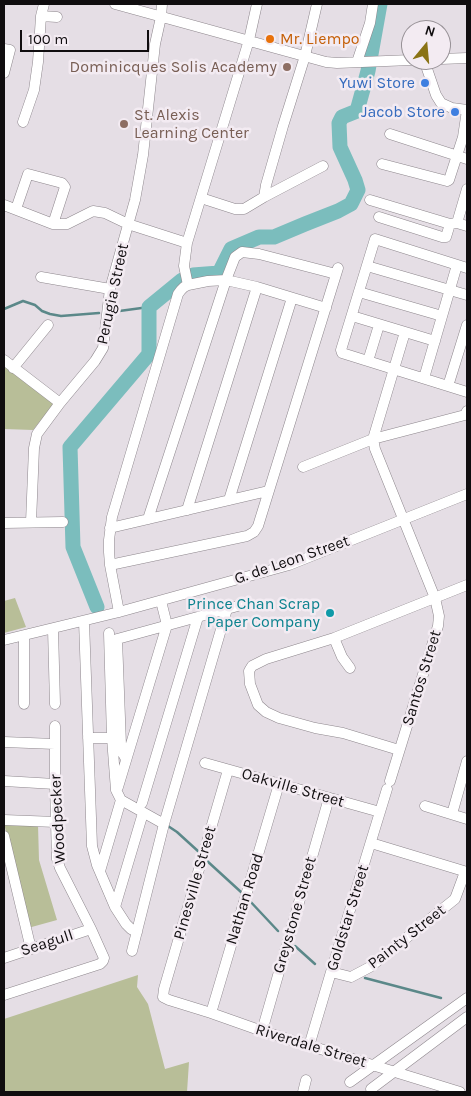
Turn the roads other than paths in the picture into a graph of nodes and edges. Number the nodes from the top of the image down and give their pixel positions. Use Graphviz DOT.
graph roads {
  1 [pos="44,4"];
  2 [pos="115,4"];
  3 [pos="162,4"];
  4 [pos="257,4"];
  5 [pos="317,4"];
  6 [pos="373,4"];
  7 [pos="41,16"];
  8 [pos="57,17"];
  9 [pos="161,17"];
  10 [pos="249,40"];
  11 [pos="7,51"];
  12 [pos="305,56"];
  13 [pos="467,58"];
  14 [pos="451,59"];
  15 [pos="401,60"];
  16 [pos="361,62"];
  17 [pos="427,70"];
  18 [pos="4,73"];
  19 [pos="467,110"];
  20 [pos="24,122"];
  21 [pos="390,134"];
  22 [pos="462,157"];
  23 [pos="382,164"];
  24 [pos="323,166"];
  25 [pos="467,189"];
  26 [pos="264,197"];
  27 [pos="201,198"];
  28 [pos="370,200"];
  29 [pos="4,205"];
  30 [pos="16,209"];
  31 [pos="379,217"];
  32 [pos="53,224"];
  33 [pos="128,224"];
  34 [pos="458,224"];
  35 [pos="188,243"];
  36 [pos="367,266"];
  37 [pos="462,267"];
  38 [pos="41,278"];
  39 [pos="226,280"];
  40 [pos="188,285"];
  41 [pos="257,287"];
  42 [pos="110,289"];
  43 [pos="450,290"];
  44 [pos="359,292"];
  45 [pos="467,295"];
  46 [pos="292,298"];
  47 [pos="326,308"];
  48 [pos="352,316"];
  49 [pos="442,316"];
  50 [pos="48,325"];
  51 [pos="379,325"];
  52 [pos="467,325"];
  53 [pos="405,332"];
  54 [pos="435,341"];
  55 [pos="4,360"];
  56 [pos="368,361"];
  57 [pos="13,368"];
  58 [pos="394,369"];
  59 [pos="424,378"];
  60 [pos="448,386"];
  61 [pos="467,392"];
  62 [pos="60,403"];
  63 [pos="467,411"];
  64 [pos="373,439"];
  65 [pos="302,467"];
  66 [pos="268,491"];
  67 [pos="467,494"];
  68 [pos="229,500"];
  69 [pos="187,510"];
  70 [pos="148,519"];
  71 [pos="404,520"];
  72 [pos="31,522"];
  73 [pos="63,522"];
  74 [pos="4,523"];
  75 [pos="110,528"];
  76 [pos="110,565"];
  77 [pos="467,585"];
  78 [pos="435,598"];
  79 [pos="161,601"];
  80 [pos="245,604"];
  81 [pos="227,609"];
  82 [pos="119,612"];
  83 [pos="198,617"];
  84 [pos="84,621"];
  85 [pos="167,625"];
  86 [pos="53,629"];
  87 [pos="24,636"];
  88 [pos="112,638"];
  89 [pos="334,638"];
  90 [pos="4,640"];
  91 [pos="350,668"];
  92 [pos="24,704"];
  93 [pos="55,704"];
  94 [pos="55,726"];
  95 [pos="88,738"];
  96 [pos="112,738"];
  97 [pos="4,742"];
  98 [pos="55,744"];
  99 [pos="399,750"];
  100 [pos="126,759"];
  101 [pos="467,761"];
  102 [pos="205,763"];
  103 [pos="228,770"];
  104 [pos="4,781"];
  105 [pos="54,784"];
  106 [pos="279,784"];
  107 [pos="389,785"];
  108 [pos="116,790"];
  109 [pos="329,798"];
  110 [pos="121,800"];
  111 [pos="425,806"];
  112 [pos="143,808"];
  113 [pos="380,812"];
  114 [pos="452,814"];
  115 [pos="467,819"];
  116 [pos="4,820"];
  117 [pos="56,822"];
  118 [pos="164,824"];
  119 [pos="4,836"];
  120 [pos="372,843"];
  121 [pos="100,872"];
  122 [pos="466,872"];
  123 [pos="116,907"];
  124 [pos="91,929"];
  125 [pos="137,932"];
  126 [pos="31,949"];
  127 [pos="132,951"];
  128 [pos="4,958"];
  129 [pos="331,972"];
  130 [pos="4,995"];
  131 [pos="163,997"];
  132 [pos="467,998"];
  133 [pos="211,1013"];
  134 [pos="467,1017"];
  135 [pos="262,1031"];
  136 [pos="310,1046"];
  137 [pos="373,1066"];
  138 [pos="393,1072"];
  139 [pos="306,1080"];
  140 [pos="350,1082"];
  141 [pos="371,1089"];
  142 [pos="303,1092"];
  143 [pos="460,1092"];
  1 -- 7 [label="street"];
  2 -- 9 [label="street"];
  3 -- 9 [label="street, Perugia Street"];
  4 -- 10 [label="street"];
  5 -- 12 [label="street"];
  6 -- 16 [label="street"];
  7 -- 8 [label="street"];
  7 -- 20 [label="street"];
  9 -- 10 [label="street"];
  9 -- 33 [label="street, Perugia Street"];
  10 -- 12 [label="street"];
  10 -- 27 [label="street"];
  11 -- 18 [label="street"];
  12 -- 16 [label="street"];
  12 -- 26 [label="street"];
  13 -- 14 [label="street"];
  15 -- 16 [label="street"];
  17 -- 19 [label="street"];
  19 -- 22 [label="street"];
  21 -- 22 [label="street"];
  22 -- 23 [label="street"];
  24 -- 26 [label="street"];
  25 -- 34 [label="street"];
  26 -- 27 [label="street"];
  27 -- 35 [label="street"];
  28 -- 34 [label="street"];
  29 -- 30 [label="street"];
  30 -- 32 [label="street"];
  30 -- 32 [label="street"];
  31 -- 34 [label="street"];
  32 -- 33 [label="street"];
  33 -- 35 [label="street"];
  33 -- 42 [label="street, Perugia Street"];
  35 -- 40 [label="street"];
  36 -- 37 [label="street"];
  36 -- 43 [label="street"];
  36 -- 44 [label="street"];
  37 -- 43 [label="street"];
  38 -- 42 [label="street"];
  39 -- 40 [label="street"];
  39 -- 41 [label="street"];
  39 -- 47 [label="street"];
  39 -- 70 [label="street"];
  40 -- 75 [label="street"];
  41 -- 46 [label="street"];
  41 -- 69 [label="street"];
  42 -- 62 [label="street, Perugia Street"];
  43 -- 45 [label="street"];
  43 -- 49 [label="street"];
  44 -- 48 [label="street"];
  44 -- 49 [label="street"];
  46 -- 47 [label="street"];
  46 -- 68 [label="street"];
  47 -- 66 [label="street"];
  48 -- 51 [label="street"];
  48 -- 56 [label="street"];
  49 -- 54 [label="street"];
  50 -- 57 [label="street"];
  51 -- 53 [label="street"];
  51 -- 56 [label="street"];
  52 -- 60 [label="street"];
  53 -- 54 [label="street"];
  53 -- 58 [label="street"];
  54 -- 59 [label="street"];
  55 -- 57 [label="street"];
  56 -- 58 [label="street"];
  57 -- 62 [label="street"];
  58 -- 59 [label="street"];
  58 -- 64 [label="street"];
  59 -- 60 [label="street"];
  60 -- 61 [label="street"];
  62 -- 72 [label="street, Perugia Street"];
  63 -- 64 [label="street"];
  64 -- 65 [label="street"];
  64 -- 71 [label="street, Santos Street"];
  66 -- 68 [label="street"];
  66 -- 76 [label="street"];
  67 -- 71 [label="street, G. de Leon Street"];
  68 -- 69 [label="street"];
  69 -- 70 [label="street"];
  70 -- 75 [label="street"];
  71 -- 78 [label="street, Santos Street"];
  71 -- 79 [label="street, G. de Leon Street"];
  72 -- 73 [label="street"];
  72 -- 74 [label="street"];
  75 -- 76 [label="street"];
  76 -- 82 [label="street"];
  77 -- 78 [label="street"];
  78 -- 89 [label="street"];
  78 -- 99 [label="street, Santos Street"];
  79 -- 82 [label="street, G. de Leon Street"];
  79 -- 85 [label="street"];
  80 -- 81 [label="street"];
  81 -- 83 [label="street"];
  81 -- 118 [label="street"];
  82 -- 84 [label="street, G. de Leon Street"];
  83 -- 85 [label="street"];
  83 -- 112 [label="street"];
  84 -- 86 [label="street, G. de Leon Street"];
  84 -- 95 [label="street"];
  85 -- 88 [label="street"];
  85 -- 100 [label="street"];
  86 -- 87 [label="street, G. de Leon Street"];
  86 -- 93 [label="street"];
  87 -- 90 [label="street, G. de Leon Street"];
  87 -- 92 [label="street"];
  88 -- 96 [label="street"];
  88 -- 100 [label="street"];
  89 -- 91 [label="street"];
  89 -- 99 [label="street"];
  94 -- 98 [label="street, Woodpecker"];
  95 -- 96 [label="street"];
  95 -- 121 [label="street"];
  96 -- 108 [label="street"];
  97 -- 98 [label="street"];
  98 -- 105 [label="street, Woodpecker"];
  99 -- 107 [label="street, Santos Street"];
  100 -- 108 [label="street"];
  101 -- 114 [label="street"];
  102 -- 103 [label="street, Oakville Street"];
  103 -- 106 [label="street, Oakville Street"];
  103 -- 131 [label="street, Pinesville Street"];
  104 -- 105 [label="street"];
  105 -- 117 [label="street, Woodpecker"];
  106 -- 109 [label="street, Oakville Street"];
  106 -- 133 [label="street, Nathan Road"];
  107 -- 113 [label="street, Goldstar Street"];
  108 -- 110 [label="street"];
  109 -- 113 [label="street, Oakville Street"];
  109 -- 135 [label="street, Greystone Street"];
  110 -- 112 [label="street"];
  110 -- 121 [label="street"];
  111 -- 114 [label="street"];
  112 -- 118 [label="street"];
  112 -- 123 [label="street"];
  113 -- 120 [label="street, Goldstar Street"];
  114 -- 115 [label="street"];
  116 -- 117 [label="street"];
  117 -- 124 [label="street, Woodpecker"];
  118 -- 125 [label="street"];
  119 -- 126 [label="street"];
  120 -- 122 [label="street"];
  120 -- 129 [label="street, Goldstar Street"];
  121 -- 123 [label="street"];
  122 -- 129 [label="street, Painty Street"];
  123 -- 125 [label="street"];
  124 -- 126 [label="street, Seagull"];
  124 -- 130 [label="street, Woodpecker"];
  125 -- 127 [label="street"];
  126 -- 128 [label="street, Seagull"];
  129 -- 136 [label="street, Goldstar Street"];
  131 -- 133 [label="street, Riverdale Street"];
  132 -- 137 [label="street"];
  133 -- 135 [label="street, Riverdale Street"];
  134 -- 138 [label="street"];
  135 -- 136 [label="street, Riverdale Street"];
  136 -- 137 [label="street, Riverdale Street"];
  137 -- 138 [label="street, Riverdale Street"];
  137 -- 140 [label="street"];
  138 -- 141 [label="street"];
  138 -- 143 [label="street, Riverdale Street"];
  139 -- 142 [label="street"];
}
